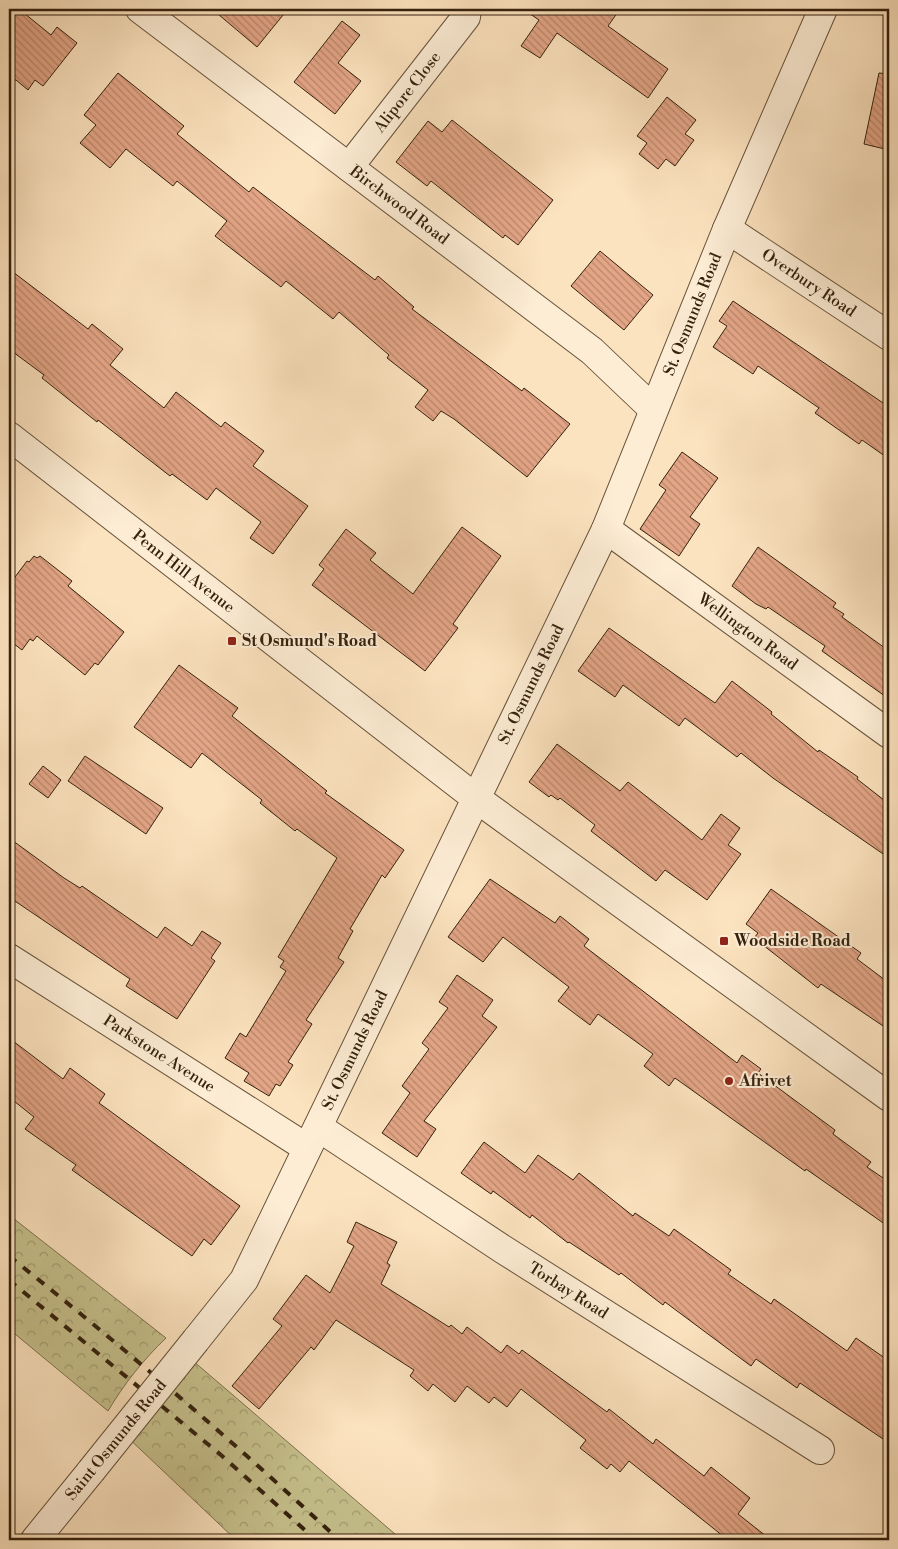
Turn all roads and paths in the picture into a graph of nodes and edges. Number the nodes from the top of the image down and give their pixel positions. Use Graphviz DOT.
graph roads {
  1 [pos="140,9"];
  2 [pos="824,9"];
  3 [pos="466,13"];
  4 [pos="349,167"];
  5 [pos="727,229"];
  6 [pos="889,336"];
  7 [pos="653,409"];
  8 [pos="9,436"];
  9 [pos="606,529"];
  10 [pos="889,734"];
  11 [pos="477,799"];
  12 [pos="9,958"];
  13 [pos="889,1097"];
  14 [pos="313,1137"];
  15 [pos="196,1340"];
  16 [pos="820,1450"];
  17 [pos="35,1540"];
  1 -- 4 [label="street, Birchwood Road"];
  2 -- 5 [label="street, St. Osmunds Road"];
  3 -- 4 [label="street, Alipore Close"];
  4 -- 7 [label="street, Birchwood Road"];
  5 -- 6 [label="street, Overbury Road"];
  5 -- 7 [label="street, St. Osmunds Road"];
  7 -- 9 [label="street, St. Osmunds Road"];
  8 -- 11 [label="street, Penn Hill Avenue"];
  9 -- 10 [label="street, Wellington Road"];
  9 -- 11 [label="street, St. Osmunds Road"];
  11 -- 13 [label="street"];
  11 -- 14 [label="street, St. Osmunds Road"];
  12 -- 14 [label="street, Parkstone Avenue"];
  14 -- 15 [label="street, St. Osmunds Road"];
  14 -- 16 [label="street, Torbay Road"];
  15 -- 17 [label="street, Saint Osmunds Road, bridge"];
}
